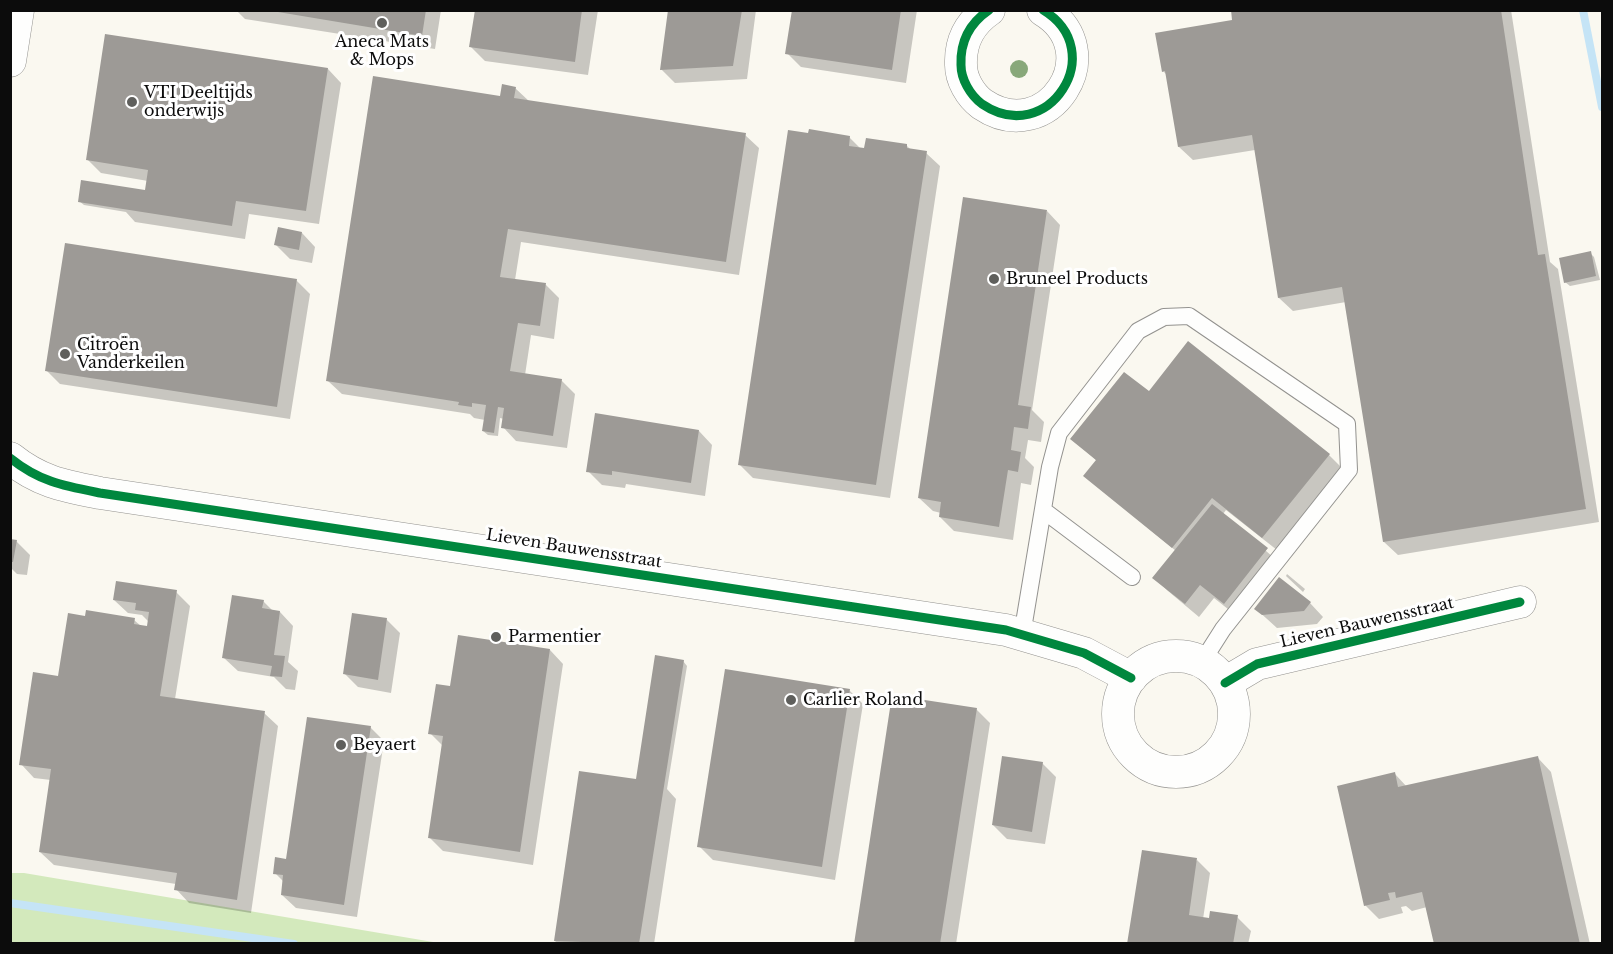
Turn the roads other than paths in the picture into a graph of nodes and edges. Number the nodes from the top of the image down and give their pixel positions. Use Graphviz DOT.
graph roads {
  1 [pos="18,10"];
  2 [pos="989,10"];
  3 [pos="1043,10"];
  4 [pos="10,61"];
  5 [pos="10,458"];
  6 [pos="1043,510"];
  7 [pos="1132,577"];
  8 [pos="1520,602"];
  9 [pos="1022,634"];
  10 [pos="1202,662"];
  11 [pos="1131,678"];
  12 [pos="1225,683"];
  1 -- 4 [label="street"];
  2 -- 3 [label="street"];
  5 -- 9 [label="street, Lieven Bauwensstraat"];
  6 -- 7 [label="lane"];
  6 -- 9 [label="lane"];
  6 -- 10 [label="lane"];
  8 -- 12 [label="street, Lieven Bauwensstraat"];
  9 -- 11 [label="street, Lieven Bauwensstraat"];
  10 -- 11 [label="street"];
  10 -- 12 [label="street"];
  11 -- 12 [label="street"];
}
